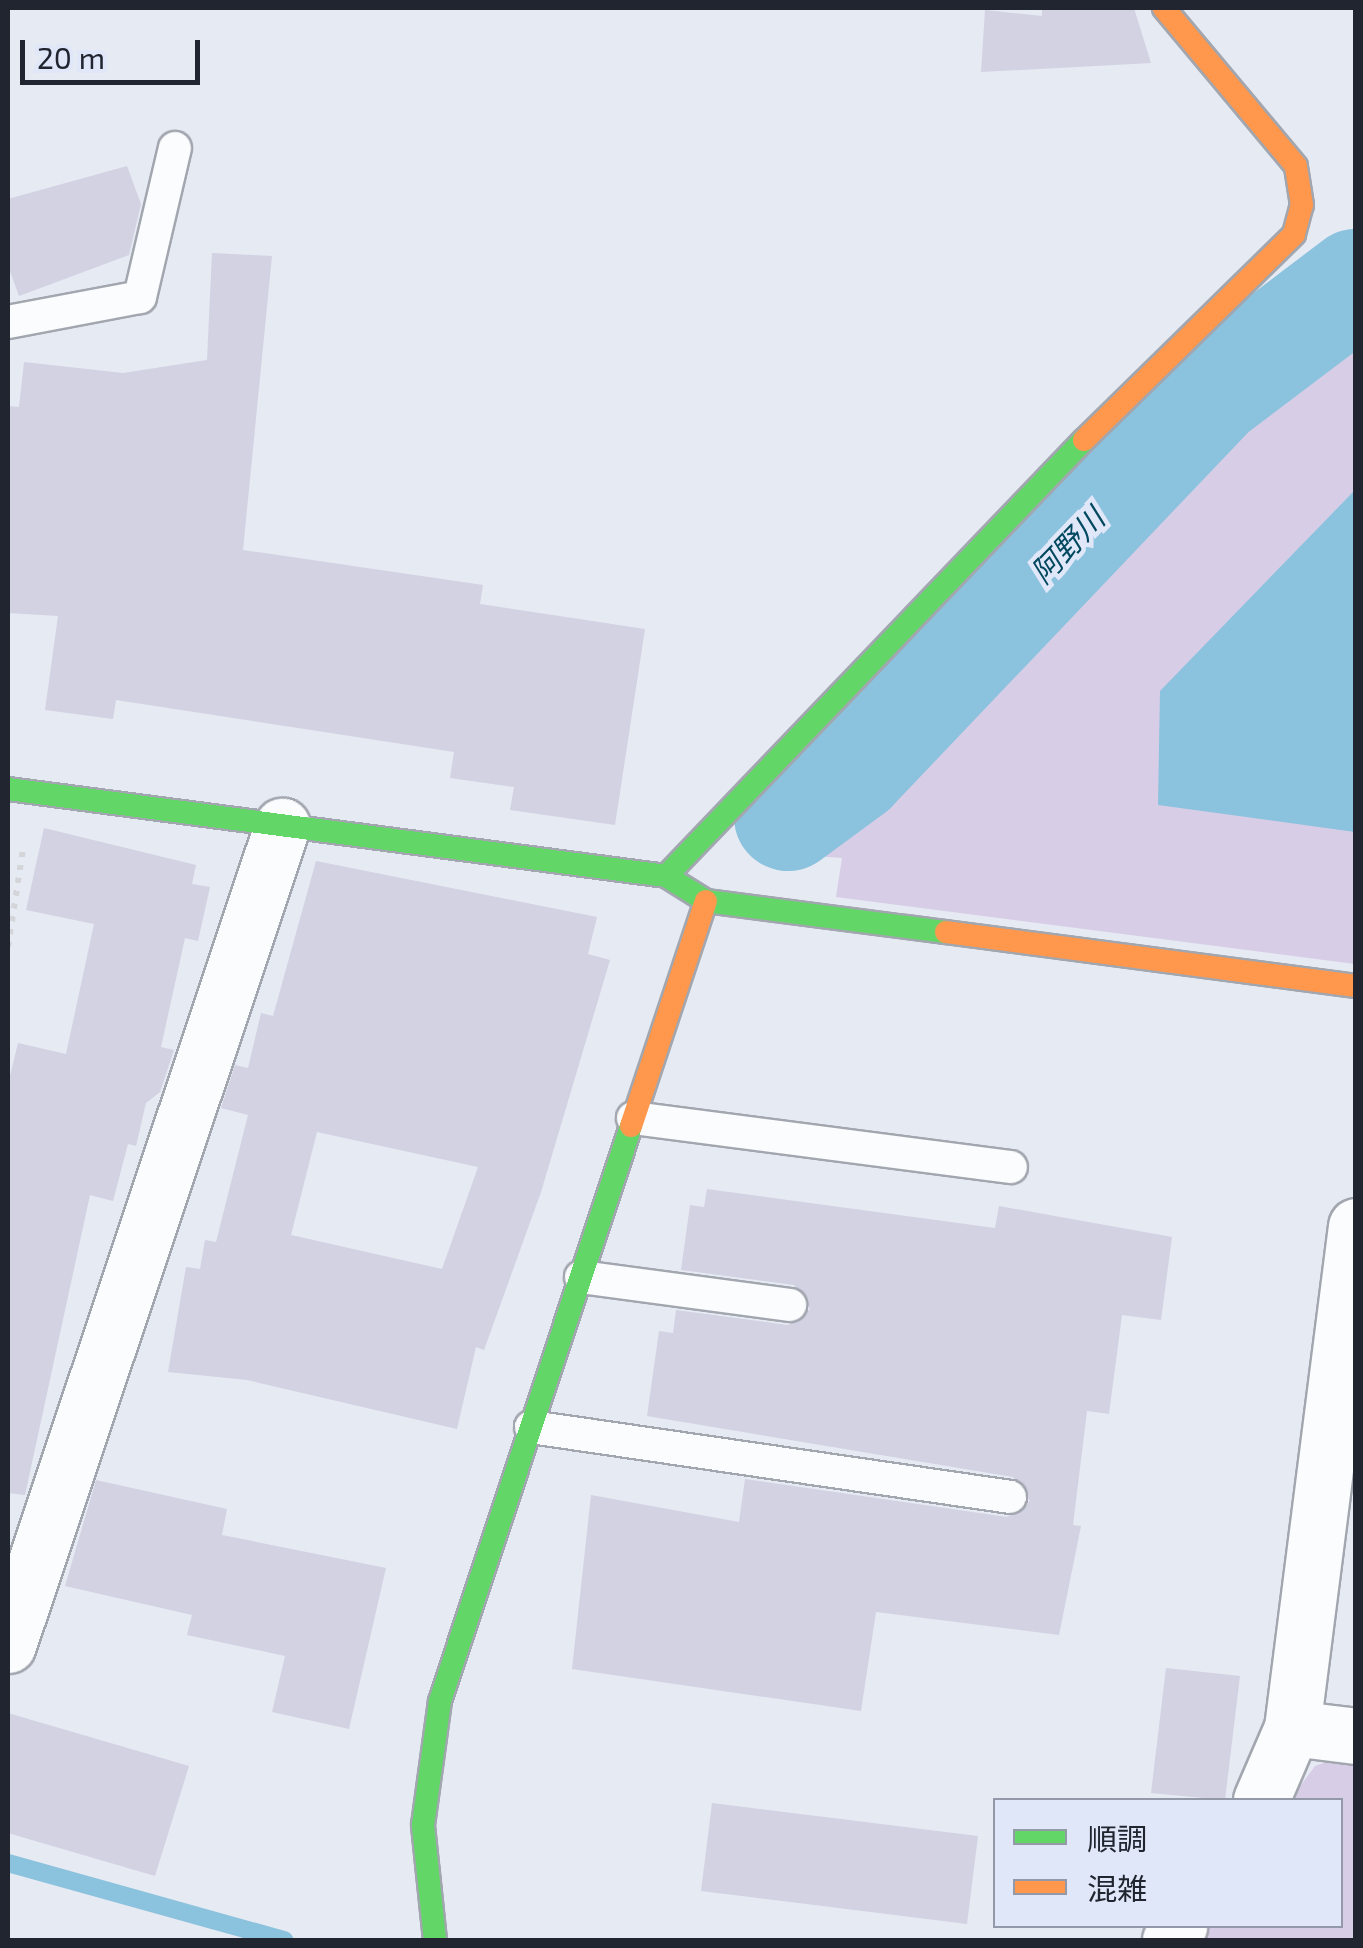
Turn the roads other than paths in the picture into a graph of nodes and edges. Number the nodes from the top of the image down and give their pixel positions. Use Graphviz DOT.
graph roads {
  1 [pos="1173,8"];
  2 [pos="175,148"];
  3 [pos="8,322"];
  4 [pos="8,789"];
  5 [pos="282,826"];
  6 [pos="666,876"];
  7 [pos="706,901"];
  8 [pos="1356,986"];
  9 [pos="633,1118"];
  10 [pos="1011,1166"];
  11 [pos="1356,1226"];
  12 [pos="581,1277"];
  13 [pos="790,1305"];
  14 [pos="1346,1381"];
  15 [pos="531,1427"];
  16 [pos="1010,1498"];
  17 [pos="8,1645"];
  18 [pos="1292,1728"];
  19 [pos="1356,1736"];
  20 [pos="1262,1798"];
  21 [pos="435,1940"];
  1 -- 6 [label="street"];
  2 -- 3 [label="lane"];
  4 -- 5 [label="street"];
  5 -- 6 [label="street"];
  5 -- 17 [label="street"];
  6 -- 7 [label="street"];
  7 -- 8 [label="street"];
  7 -- 9 [label="street"];
  9 -- 10 [label="lane"];
  9 -- 12 [label="street"];
  11 -- 14 [label="street"];
  12 -- 13 [label="lane"];
  12 -- 15 [label="street"];
  14 -- 18 [label="street"];
  15 -- 16 [label="lane"];
  15 -- 21 [label="street"];
  18 -- 19 [label="street"];
  18 -- 20 [label="street"];
}
